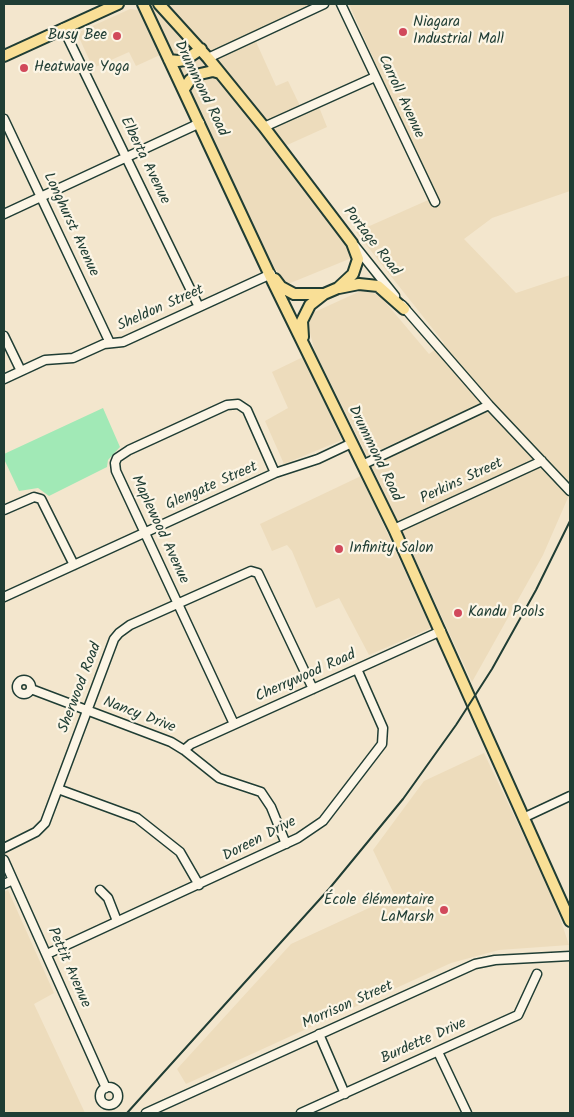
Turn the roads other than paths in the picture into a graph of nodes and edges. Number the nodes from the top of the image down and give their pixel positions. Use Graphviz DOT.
graph roads {
  1 [pos="118,4"];
  2 [pos="143,4"];
  3 [pos="160,4"];
  4 [pos="324,4"];
  5 [pos="341,4"];
  6 [pos="63,28"];
  7 [pos="201,49"];
  8 [pos="5,52"];
  9 [pos="208,58"];
  10 [pos="169,60"];
  11 [pos="220,72"];
  12 [pos="375,77"];
  13 [pos="184,89"];
  14 [pos="4,119"];
  15 [pos="200,123"];
  16 [pos="264,127"];
  17 [pos="127,157"];
  18 [pos="41,197"];
  19 [pos="435,202"];
  20 [pos="4,214"];
  21 [pos="352,243"];
  22 [pos="271,274"];
  23 [pos="338,288"];
  24 [pos="324,294"];
  25 [pos="199,307"];
  26 [pos="404,308"];
  27 [pos="4,336"];
  28 [pos="110,343"];
  29 [pos="304,343"];
  30 [pos="20,371"];
  31 [pos="4,379"];
  32 [pos="489,406"];
  33 [pos="352,443"];
  34 [pos="542,461"];
  35 [pos="362,465"];
  36 [pos="275,474"];
  37 [pos="570,490"];
  38 [pos="4,510"];
  39 [pos="394,529"];
  40 [pos="146,532"];
  41 [pos="74,565"];
  42 [pos="4,597"];
  43 [pos="178,604"];
  44 [pos="441,631"];
  45 [pos="357,669"];
  46 [pos="313,688"];
  47 [pos="31,689"];
  48 [pos="88,711"];
  49 [pos="234,724"];
  50 [pos="184,750"];
  51 [pos="58,789"];
  52 [pos="570,796"];
  53 [pos="523,818"];
  54 [pos="286,844"];
  55 [pos="4,848"];
  56 [pos="4,860"];
  57 [pos="13,880"];
  58 [pos="4,884"];
  59 [pos="199,885"];
  60 [pos="100,890"];
  61 [pos="117,921"];
  62 [pos="570,921"];
  63 [pos="47,954"];
  64 [pos="570,956"];
  65 [pos="537,974"];
  66 [pos="319,1034"];
  67 [pos="438,1052"];
  68 [pos="106,1088"];
  69 [pos="345,1094"];
  70 [pos="146,1113"];
  71 [pos="301,1113"];
  72 [pos="467,1113"];
  1 -- 6 [label="main road"];
  2 -- 10 [label="main road, Drummond Road"];
  3 -- 7 [label="main road, Portage Road"];
  4 -- 9 [label="street"];
  5 -- 12 [label="street, Carroll Avenue"];
  6 -- 8 [label="main road"];
  6 -- 17 [label="street, Elberta Avenue"];
  7 -- 9 [label="main road, Portage Road"];
  7 -- 10 [label="main road"];
  9 -- 11 [label="main road, Portage Road"];
  10 -- 13 [label="main road, Drummond Road"];
  11 -- 13 [label="main road"];
  11 -- 16 [label="main road, Portage Road"];
  12 -- 16 [label="street"];
  12 -- 19 [label="street, Carroll Avenue"];
  13 -- 15 [label="main road, Drummond Road"];
  14 -- 18 [label="street, Longhurst Avenue"];
  15 -- 17 [label="street"];
  15 -- 22 [label="main road, Drummond Road"];
  16 -- 21 [label="main road, Portage Road"];
  17 -- 18 [label="street"];
  17 -- 25 [label="street, Elberta Avenue"];
  18 -- 20 [label="street"];
  18 -- 28 [label="street, Longhurst Avenue"];
  21 -- 23 [label="main road"];
  21 -- 26 [label="street, Portage Road"];
  22 -- 24 [label="main road"];
  22 -- 25 [label="street, Sheldon Street"];
  22 -- 29 [label="main road, Drummond Road"];
  23 -- 24 [label="main road"];
  23 -- 26 [label="main road"];
  24 -- 29 [label="main road"];
  25 -- 28 [label="street, Sheldon Street"];
  26 -- 32 [label="street, Portage Road"];
  27 -- 30 [label="street"];
  28 -- 30 [label="street, Sheldon Street"];
  29 -- 33 [label="main road, Drummond Road"];
  30 -- 31 [label="street, Sheldon Street"];
  32 -- 34 [label="street, Portage Road"];
  32 -- 35 [label="street"];
  33 -- 35 [label="main road, Drummond Road"];
  33 -- 36 [label="street, Glengate Street"];
  34 -- 37 [label="street, Portage Road"];
  34 -- 39 [label="street, Perkins Street"];
  35 -- 39 [label="main road, Drummond Road"];
  36 -- 40 [label="street, Glengate Street"];
  36 -- 40 [label="street, Maplewood Avenue"];
  38 -- 41 [label="street"];
  39 -- 44 [label="main road, Drummond Road"];
  40 -- 41 [label="street, Glengate Street"];
  40 -- 43 [label="street, Maplewood Avenue"];
  41 -- 42 [label="street, Glengate Street"];
  43 -- 46 [label="street, Sherwood Road"];
  43 -- 48 [label="street, Sherwood Road"];
  43 -- 49 [label="street, Maplewood Avenue"];
  44 -- 45 [label="street, Cherrywood Road"];
  44 -- 53 [label="main road, Drummond Road"];
  45 -- 46 [label="street, Cherrywood Road"];
  45 -- 54 [label="street, Doreen Drive"];
  46 -- 49 [label="street, Cherrywood Road"];
  47 -- 48 [label="street, Nancy Drive"];
  48 -- 50 [label="street, Nancy Drive"];
  48 -- 51 [label="street, Sherwood Road"];
  49 -- 50 [label="street, Cherrywood Road"];
  50 -- 54 [label="street, Nancy Drive"];
  51 -- 55 [label="street, Sherwood Road"];
  51 -- 59 [label="street"];
  52 -- 53 [label="street"];
  53 -- 62 [label="main road, Drummond Road"];
  54 -- 59 [label="street, Doreen Drive"];
  56 -- 57 [label="street, Pettit Avenue"];
  57 -- 58 [label="street"];
  57 -- 63 [label="street, Pettit Avenue"];
  59 -- 61 [label="street, Doreen Drive"];
  60 -- 61 [label="street"];
  61 -- 63 [label="street, Doreen Drive"];
  63 -- 68 [label="street, Pettit Avenue"];
  64 -- 66 [label="street, Morrison Street"];
  65 -- 67 [label="street, Burdette Drive"];
  66 -- 69 [label="street"];
  66 -- 70 [label="street, Morrison Street"];
  67 -- 69 [label="street, Burdette Drive"];
  67 -- 72 [label="street"];
  69 -- 71 [label="street, Burdette Drive"];
}
